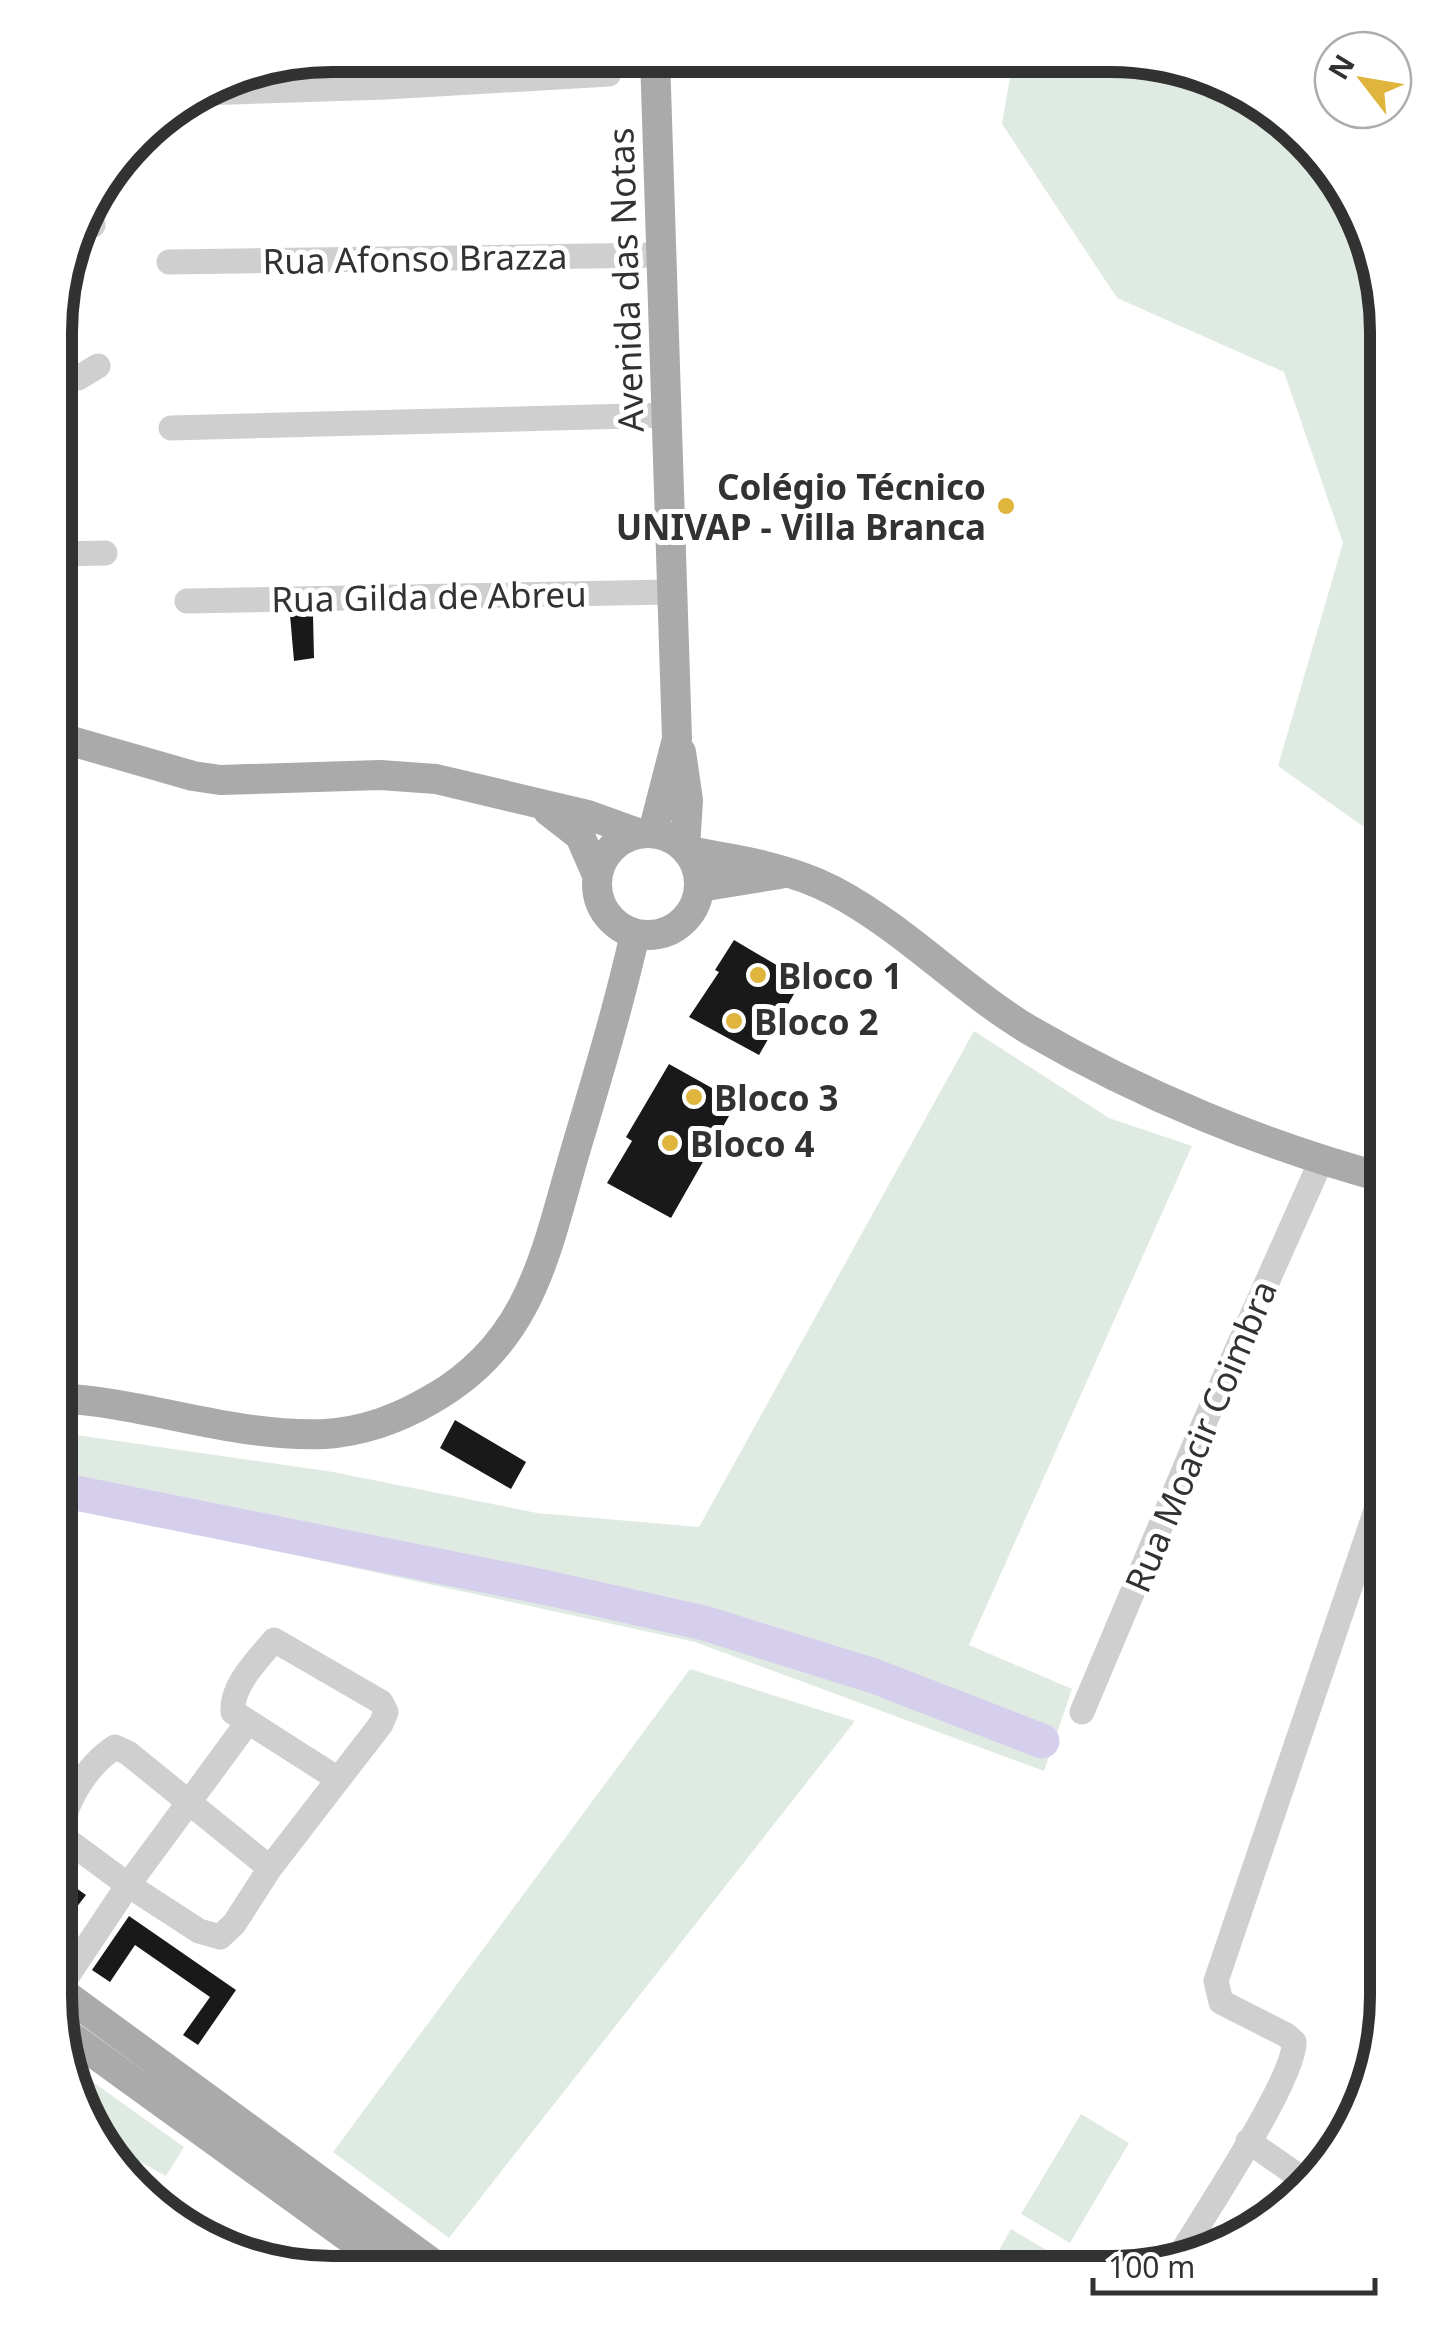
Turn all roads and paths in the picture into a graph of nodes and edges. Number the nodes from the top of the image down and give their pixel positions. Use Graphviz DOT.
graph roads {
  1 [pos="386,73"];
  2 [pos="655,73"];
  3 [pos="608,74"];
  4 [pos="386,86"];
  5 [pos="234,92"];
  6 [pos="661,255"];
  7 [pos="169,262"];
  8 [pos="98,366"];
  9 [pos="73,379"];
  10 [pos="668,415"];
  11 [pos="171,428"];
  12 [pos="105,553"];
  13 [pos="73,554"];
  14 [pos="671,592"];
  15 [pos="187,600"];
  16 [pos="677,740"];
  17 [pos="73,742"];
  18 [pos="542,806"];
  19 [pos="645,833"];
  20 [pos="687,849"];
  21 [pos="782,873"];
  22 [pos="598,875"];
  23 [pos="700,887"];
  24 [pos="635,934"];
  25 [pos="1321,1161"];
  26 [pos="1370,1174"];
  27 [pos="73,1400"];
  28 [pos="1370,1529"];
  29 [pos="1082,1712"];
  30 [pos="248,1722"];
  31 [pos="338,1780"];
  32 [pos="73,1798"];
  33 [pos="191,1804"];
  34 [pos="73,1845"];
  35 [pos="270,1868"];
  36 [pos="128,1885"];
  37 [pos="73,1966"];
  38 [pos="73,2001"];
  39 [pos="76,2040"];
  40 [pos="1248,2141"];
  41 [pos="1297,2175"];
  42 [pos="1186,2244"];
  43 [pos="374,2256"];
  44 [pos="422,2256"];
  1 -- 4 [label="street"];
  2 -- 6 [label="main road, Avenida das Notas"];
  3 -- 4 [label="street"];
  4 -- 5 [label="street"];
  6 -- 7 [label="street, Rua Afonso Brazza"];
  6 -- 10 [label="main road, Avenida das Notas"];
  8 -- 9 [label="street"];
  10 -- 11 [label="street"];
  10 -- 14 [label="main road, Avenida das Notas"];
  12 -- 13 [label="street"];
  14 -- 15 [label="street, Rua Gilda de Abreu"];
  14 -- 16 [label="main road, Avenida das Notas"];
  16 -- 19 [label="main road, Avenida das Notas"];
  16 -- 20 [label="main road, Avenida das Notas"];
  17 -- 18 [label="main road"];
  18 -- 19 [label="main road"];
  18 -- 22 [label="main road"];
  19 -- 20 [label="main road"];
  19 -- 22 [label="main road"];
  20 -- 21 [label="main road"];
  20 -- 23 [label="main road, Avenida das Notas"];
  21 -- 23 [label="main road"];
  21 -- 25 [label="main road"];
  22 -- 24 [label="main road"];
  23 -- 24 [label="main road"];
  24 -- 27 [label="main road"];
  25 -- 26 [label="main road"];
  25 -- 29 [label="street, Rua Moacir Coimbra"];
  28 -- 40 [label="street"];
  30 -- 31 [label="street"];
  30 -- 31 [label="street"];
  30 -- 33 [label="street"];
  31 -- 35 [label="street"];
  32 -- 33 [label="street"];
  33 -- 35 [label="street"];
  33 -- 36 [label="street"];
  34 -- 36 [label="street"];
  35 -- 36 [label="street"];
  36 -- 37 [label="street"];
  38 -- 44 [label="main road"];
  39 -- 43 [label="main road"];
  40 -- 41 [label="street"];
  40 -- 42 [label="street"];
}
